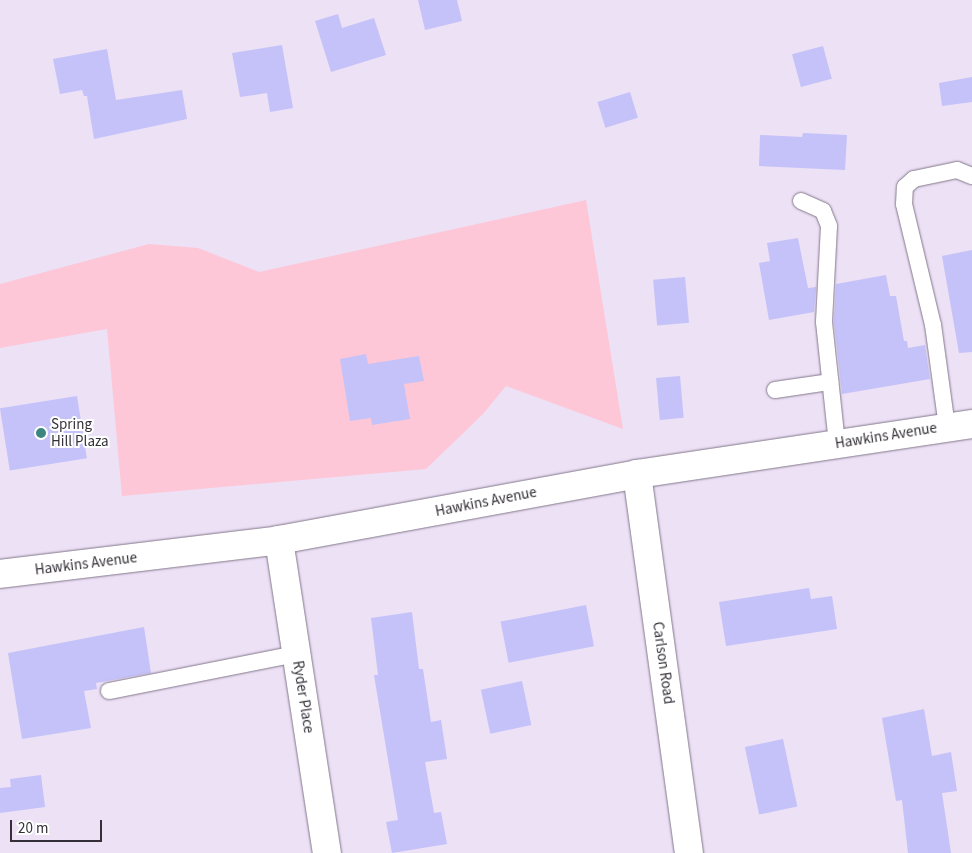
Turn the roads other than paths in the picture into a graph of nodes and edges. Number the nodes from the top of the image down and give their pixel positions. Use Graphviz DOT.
graph roads {
  1 [pos="972,176"];
  2 [pos="801,201"];
  3 [pos="830,382"];
  4 [pos="775,390"];
  5 [pos="959,425"];
  6 [pos="837,444"];
  7 [pos="637,474"];
  8 [pos="279,540"];
  9 [pos="0,574"];
  10 [pos="296,654"];
  11 [pos="108,691"];
  12 [pos="327,853"];
  13 [pos="689,853"];
  1 -- 5 [label="lane"];
  2 -- 3 [label="lane"];
  3 -- 4 [label="lane"];
  3 -- 6 [label="lane"];
  5 -- 6 [label="street, Hawkins Avenue"];
  6 -- 7 [label="street, Hawkins Avenue"];
  7 -- 8 [label="street, Hawkins Avenue"];
  7 -- 13 [label="street, Carlson Road"];
  8 -- 9 [label="street, Hawkins Avenue"];
  8 -- 10 [label="street, Ryder Place"];
  10 -- 11 [label="lane"];
  10 -- 12 [label="street, Ryder Place"];
}
